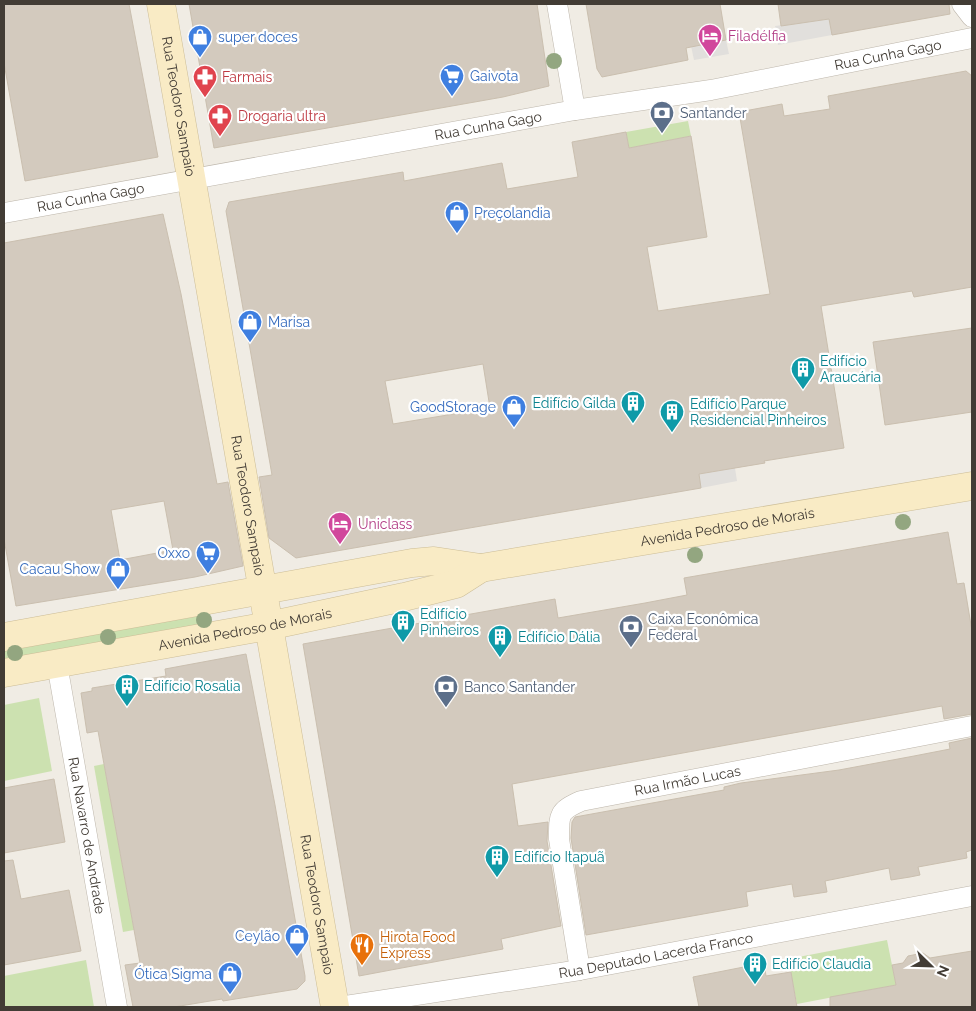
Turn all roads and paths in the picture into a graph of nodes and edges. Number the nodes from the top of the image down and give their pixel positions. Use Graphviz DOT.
graph roads {
  1 [pos="161,4"];
  2 [pos="557,4"];
  3 [pos="962,4"];
  4 [pos="972,17"];
  5 [pos="972,38"];
  6 [pos="575,110"];
  7 [pos="191,179"];
  8 [pos="4,213"];
  9 [pos="972,486"];
  10 [pos="481,568"];
  11 [pos="262,592"];
  12 [pos="268,626"];
  13 [pos="4,637"];
  14 [pos="57,664"];
  15 [pos="4,673"];
  16 [pos="972,726"];
  17 [pos="972,896"];
  18 [pos="580,970"];
  19 [pos="117,1007"];
  20 [pos="337,1007"];
  1 -- 7 [label="main road, Rua Teodoro Sampaio"];
  2 -- 6 [label="street"];
  3 -- 4 [label="street"];
  5 -- 6 [label="street, Rua Cunha Gago"];
  6 -- 7 [label="street, Rua Cunha Gago"];
  7 -- 8 [label="street, Rua Cunha Gago"];
  7 -- 11 [label="main road, Rua Teodoro Sampaio"];
  9 -- 10 [label="main road, Avenida Pedroso de Morais"];
  10 -- 11 [label="main road, Avenida Pedroso de Morais"];
  10 -- 12 [label="main road, Avenida Pedroso de Morais"];
  11 -- 12 [label="main road, Rua Teodoro Sampaio"];
  11 -- 13 [label="main road, Avenida Pedroso de Morais"];
  12 -- 14 [label="main road, Avenida Pedroso de Morais"];
  12 -- 20 [label="main road, Rua Teodoro Sampaio"];
  14 -- 15 [label="main road, Avenida Pedroso de Morais"];
  14 -- 19 [label="street, Rua Navarro de Andrade"];
  16 -- 18 [label="street, Rua Irmão Lucas"];
  17 -- 18 [label="street, Rua Deputado Lacerda Franco"];
  18 -- 20 [label="street, Rua Deputado Lacerda Franco"];
}
